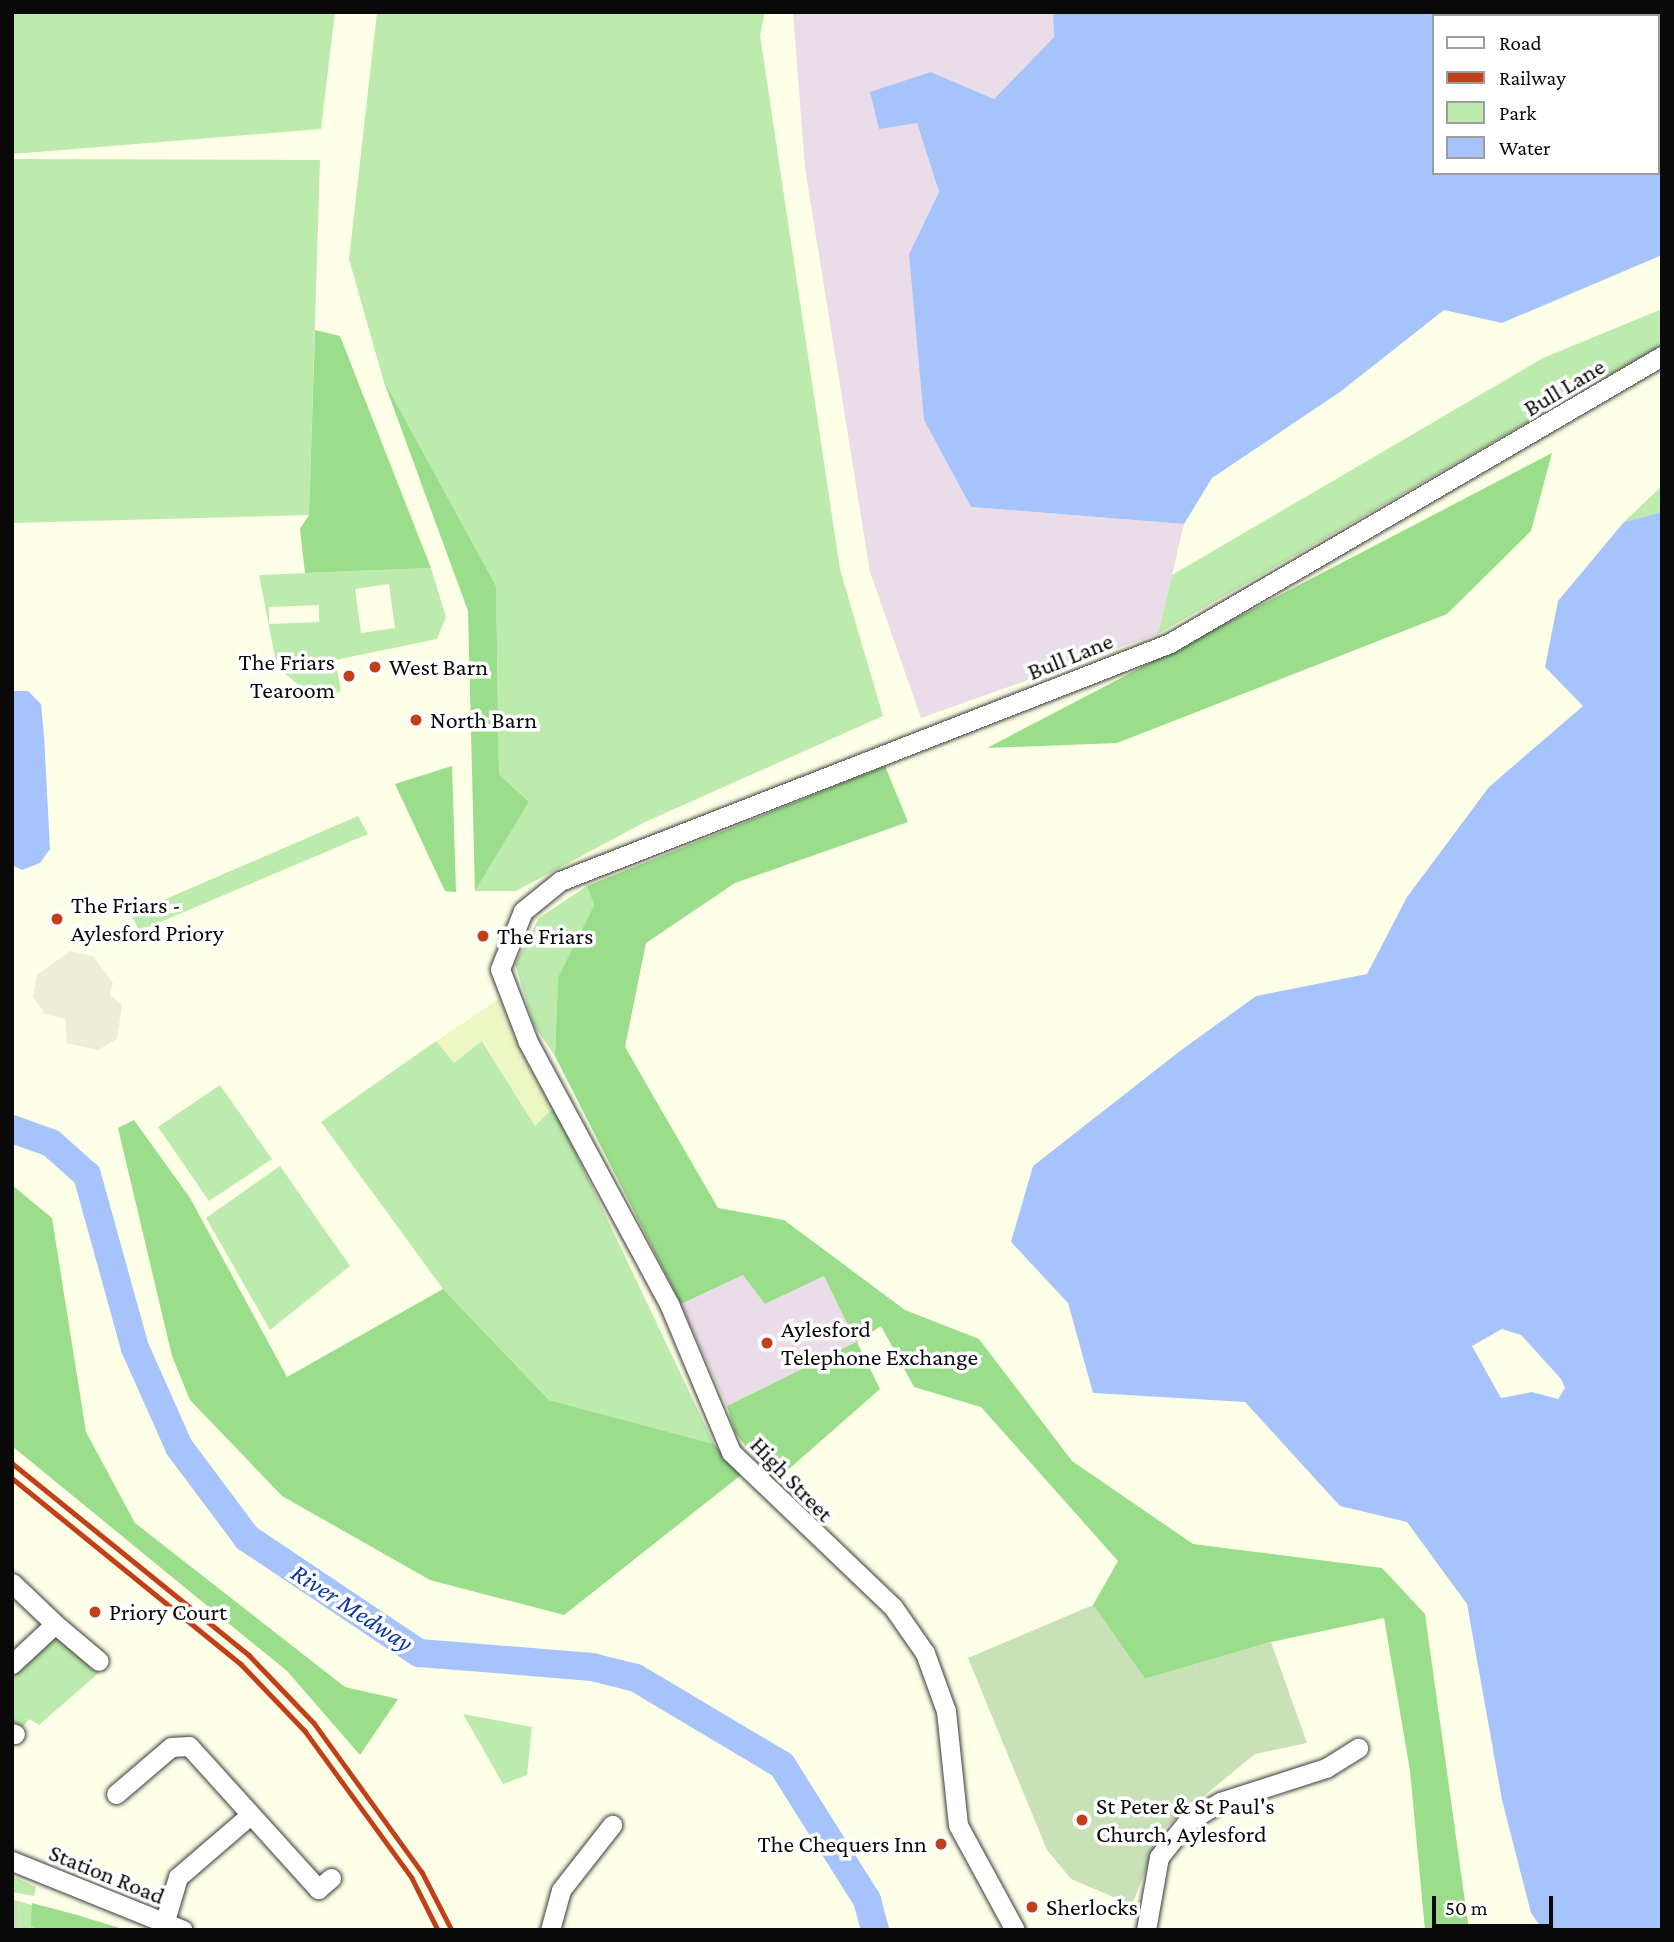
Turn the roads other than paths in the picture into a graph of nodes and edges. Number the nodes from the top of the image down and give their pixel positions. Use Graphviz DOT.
graph roads {
  1 [pos="1662,356"];
  2 [pos="500,969"];
  3 [pos="12,1583"];
  4 [pos="55,1624"];
  5 [pos="99,1661"];
  6 [pos="12,1664"];
  7 [pos="1358,1748"];
  8 [pos="116,1794"];
  9 [pos="250,1815"];
  10 [pos="612,1825"];
  11 [pos="12,1861"];
  12 [pos="331,1878"];
  13 [pos="164,1924"];
  14 [pos="183,1930"];
  15 [pos="550,1930"];
  16 [pos="1015,1930"];
  17 [pos="1146,1930"];
  1 -- 2 [label="street, Bull Lane"];
  2 -- 16 [label="street, High Street"];
  3 -- 4 [label="street"];
  4 -- 5 [label="street"];
  4 -- 6 [label="street"];
  7 -- 17 [label="street"];
  8 -- 9 [label="street"];
  9 -- 12 [label="street"];
  9 -- 13 [label="street"];
  10 -- 15 [label="street"];
  11 -- 13 [label="street, Station Road"];
  13 -- 14 [label="street, Station Road"];
}
